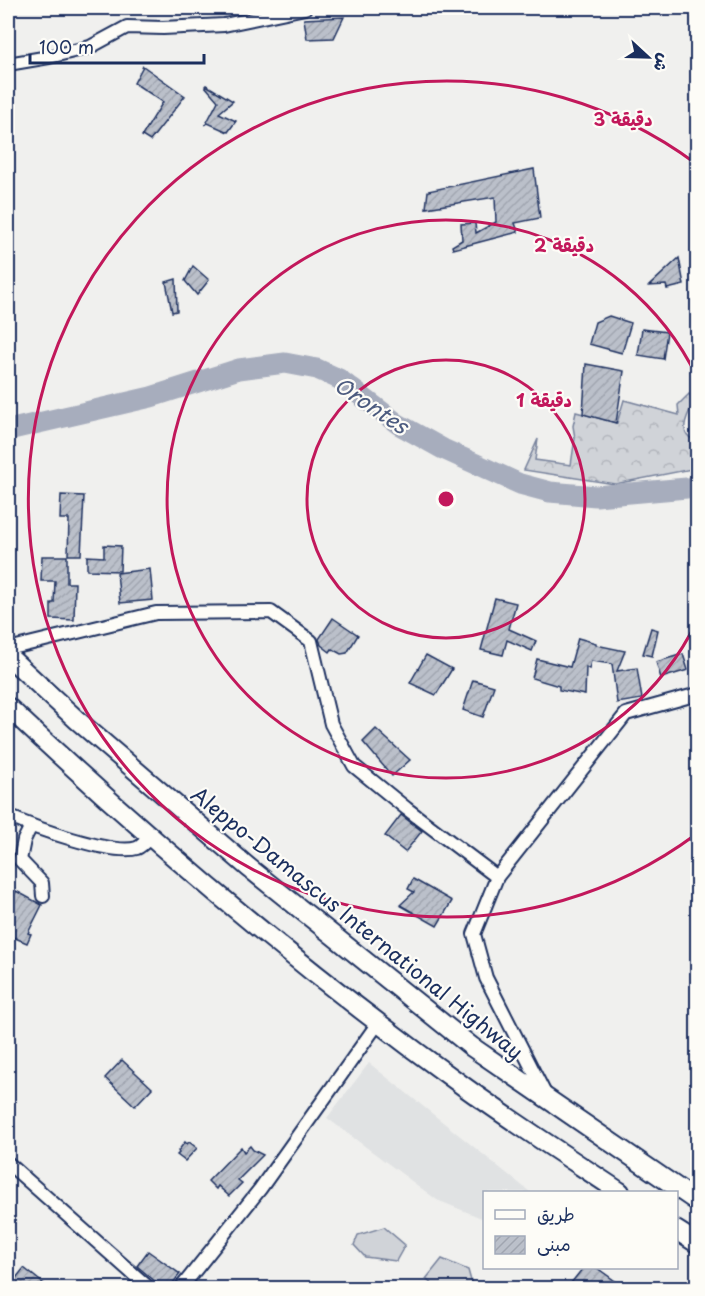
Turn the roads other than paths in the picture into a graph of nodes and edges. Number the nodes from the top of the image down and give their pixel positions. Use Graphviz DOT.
graph roads {
  1 [pos="305,8"];
  2 [pos="8,64"];
  3 [pos="8,649"];
  4 [pos="8,656"];
  5 [pos="698,694"];
  6 [pos="8,707"];
  7 [pos="8,816"];
  8 [pos="31,826"];
  9 [pos="151,836"];
  10 [pos="497,877"];
  11 [pos="43,896"];
  12 [pos="378,1023"];
  13 [pos="547,1100"];
  14 [pos="8,1163"];
  15 [pos="619,1191"];
  16 [pos="698,1202"];
  17 [pos="678,1231"];
  18 [pos="698,1244"];
  19 [pos="148,1288"];
  20 [pos="182,1288"];
  1 -- 2 [label="street"];
  3 -- 10 [label="street"];
  4 -- 13 [label="highway, Aleppo-Damascus International Highway"];
  5 -- 10 [label="street"];
  6 -- 9 [label="highway"];
  7 -- 8 [label="street"];
  8 -- 9 [label="street"];
  8 -- 11 [label="street"];
  9 -- 12 [label="highway"];
  10 -- 13 [label="street"];
  12 -- 15 [label="highway"];
  12 -- 20 [label="street"];
  13 -- 16 [label="highway, Aleppo-Damascus International Highway"];
  14 -- 19 [label="street"];
  17 -- 18 [label="highway"];
}
